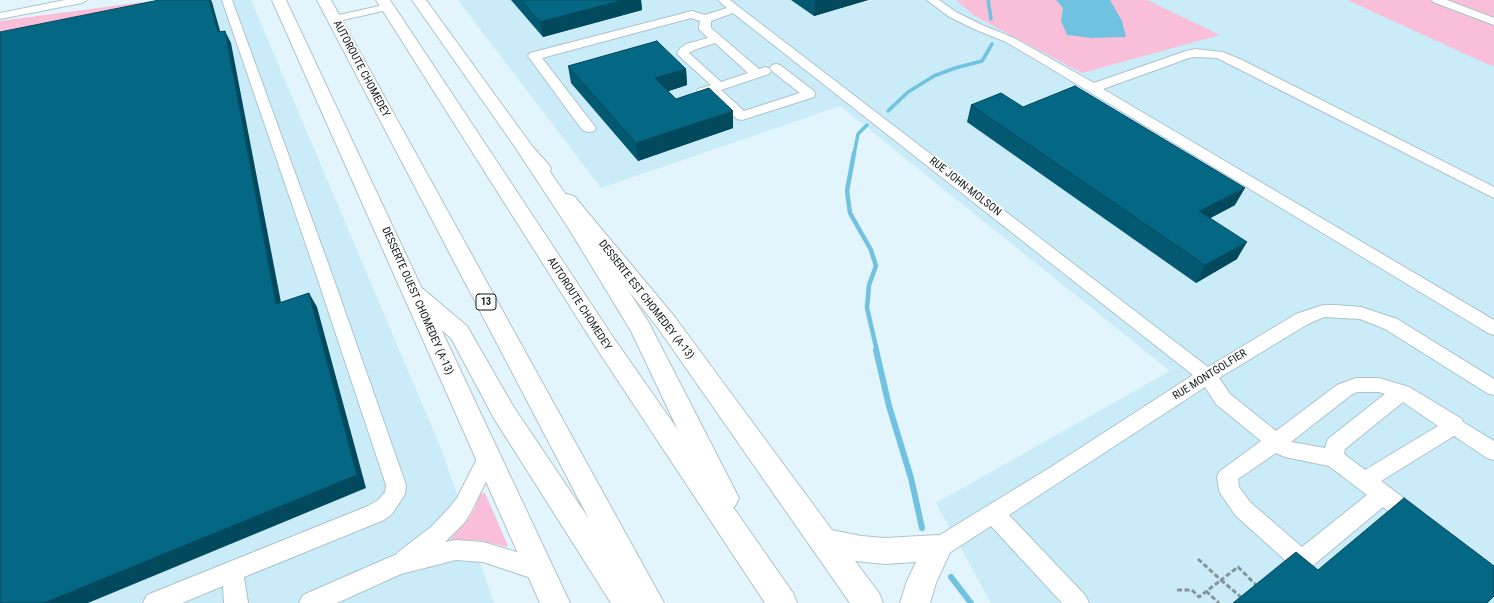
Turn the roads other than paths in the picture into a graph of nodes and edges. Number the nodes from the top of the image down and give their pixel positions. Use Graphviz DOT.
graph roads {
  1 [pos="82,0"];
  2 [pos="227,0"];
  3 [pos="279,0"];
  4 [pos="324,0"];
  5 [pos="419,0"];
  6 [pos="723,0"];
  7 [pos="932,0"];
  8 [pos="1437,0"];
  9 [pos="385,4"];
  10 [pos="736,9"];
  11 [pos="0,16"];
  12 [pos="705,18"];
  13 [pos="334,19"];
  14 [pos="1494,22"];
  15 [pos="717,39"];
  16 [pos="802,60"];
  17 [pos="776,68"];
  18 [pos="757,74"];
  19 [pos="716,87"];
  20 [pos="1092,88"];
  21 [pos="693,95"];
  22 [pos="589,128"];
  23 [pos="526,150"];
  24 [pos="1494,193"];
  25 [pos="415,295"];
  26 [pos="1494,328"];
  27 [pos="1207,376"];
  28 [pos="1494,388"];
  29 [pos="1402,392"];
  30 [pos="1455,426"];
  31 [pos="1276,442"];
  32 [pos="1494,452"];
  33 [pos="488,457"];
  34 [pos="1334,458"];
  35 [pos="1364,481"];
  36 [pos="1382,495"];
  37 [pos="994,513"];
  38 [pos="1426,527"];
  39 [pos="823,541"];
  40 [pos="938,548"];
  41 [pos="399,564"];
  42 [pos="759,567"];
  43 [pos="540,570"];
  44 [pos="232,571"];
  45 [pos="155,603"];
  46 [pos="236,603"];
  47 [pos="311,603"];
  48 [pos="555,603"];
  49 [pos="628,603"];
  50 [pos="649,603"];
  51 [pos="782,603"];
  52 [pos="868,603"];
  53 [pos="914,603"];
  54 [pos="1077,603"];
  1 -- 11 [label="street"];
  2 -- 44 [label="street"];
  3 -- 25 [label="main road, DESSERTE OUEST CHOMEDEY (A-13)"];
  4 -- 13 [label="main road, AUTOROUTE CHOMEDEY / 13"];
  5 -- 23 [label="main road, DESSERTE EST CHOMEDEY (A-13)"];
  6 -- 10 [label="street, RUE JOHN-MOLSON"];
  7 -- 20 [label="street"];
  8 -- 14 [label="street"];
  9 -- 13 [label="street"];
  9 -- 42 [label="main road, AUTOROUTE CHOMEDEY"];
  10 -- 12 [label="street"];
  10 -- 16 [label="street, RUE JOHN-MOLSON"];
  12 -- 15 [label="street"];
  12 -- 22 [label="street"];
  13 -- 50 [label="main road, AUTOROUTE CHOMEDEY / 13"];
  15 -- 18 [label="street"];
  15 -- 19 [label="street"];
  16 -- 17 [label="street"];
  16 -- 27 [label="street, RUE JOHN-MOLSON"];
  17 -- 18 [label="street"];
  17 -- 19 [label="street"];
  18 -- 19 [label="street"];
  19 -- 21 [label="street"];
  20 -- 24 [label="street"];
  20 -- 26 [label="street"];
  23 -- 39 [label="main road, DESSERTE EST CHOMEDEY (A-13)"];
  23 -- 42 [label="main road"];
  25 -- 33 [label="main road, DESSERTE OUEST CHOMEDEY (A-13)"];
  25 -- 49 [label="main road"];
  27 -- 28 [label="street, RUE MONTGOLFIER"];
  27 -- 31 [label="street, RUE JOHN-MOLSON"];
  27 -- 37 [label="street, RUE MONTGOLFIER"];
  29 -- 30 [label="street"];
  29 -- 31 [label="street"];
  29 -- 34 [label="street"];
  30 -- 32 [label="street"];
  30 -- 35 [label="street"];
  31 -- 34 [label="street, RUE JOHN-MOLSON"];
  31 -- 36 [label="street"];
  33 -- 41 [label="street"];
  33 -- 43 [label="main road, DESSERTE OUEST CHOMEDEY (A-13)"];
  34 -- 35 [label="street"];
  35 -- 36 [label="street"];
  36 -- 38 [label="street"];
  37 -- 40 [label="street, RUE MONTGOLFIER"];
  37 -- 54 [label="street"];
  39 -- 40 [label="main road"];
  39 -- 52 [label="main road, DESSERTE EST CHOMEDEY (A-13)"];
  40 -- 53 [label="main road"];
  41 -- 43 [label="street"];
  41 -- 47 [label="street"];
  42 -- 51 [label="main road, AUTOROUTE CHOMEDEY"];
  43 -- 48 [label="main road, DESSERTE OUEST CHOMEDEY (A-13)"];
  44 -- 45 [label="street"];
  44 -- 46 [label="street"];
}
